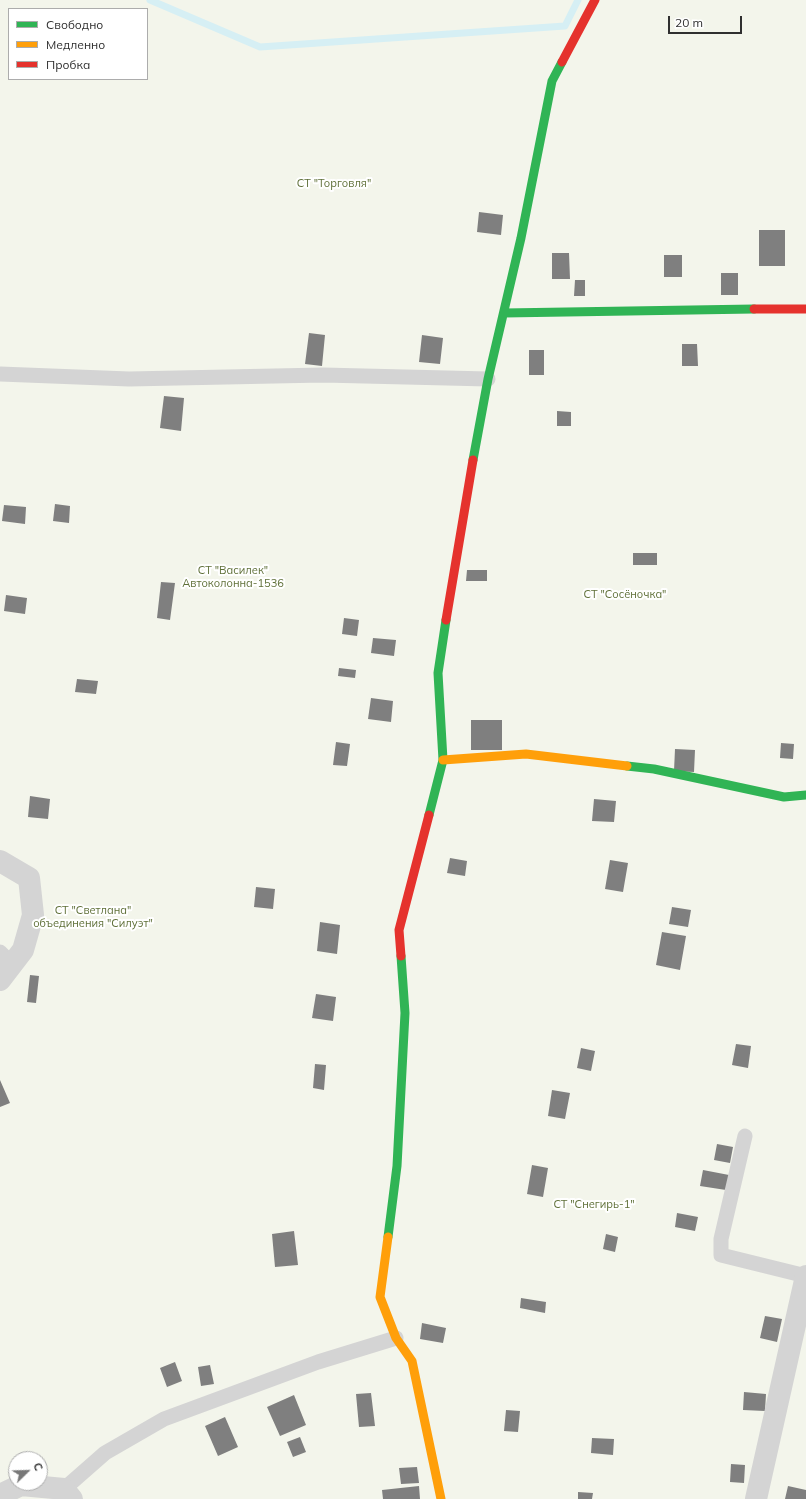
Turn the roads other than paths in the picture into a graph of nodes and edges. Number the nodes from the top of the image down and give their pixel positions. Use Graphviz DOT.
graph roads {
  1 [pos="595,0"];
  2 [pos="806,309"];
  3 [pos="504,313"];
  4 [pos="0,374"];
  5 [pos="488,379"];
  6 [pos="444,760"];
  7 [pos="806,796"];
  8 [pos="0,861"];
  9 [pos="4,966"];
  10 [pos="745,1136"];
  11 [pos="806,1276"];
  12 [pos="396,1338"];
  13 [pos="68,1494"];
  14 [pos="0,1495"];
  15 [pos="441,1499"];
  16 [pos="756,1499"];
  1 -- 3 [label="street"];
  2 -- 3 [label="street"];
  3 -- 5 [label="street"];
  4 -- 5 [label="lane"];
  5 -- 6 [label="street"];
  6 -- 7 [label="street"];
  6 -- 12 [label="street"];
  8 -- 9 [label="street"];
  10 -- 11 [label="lane"];
  11 -- 16 [label="street"];
  12 -- 13 [label="lane"];
  12 -- 15 [label="street"];
  13 -- 14 [label="street"];
}
